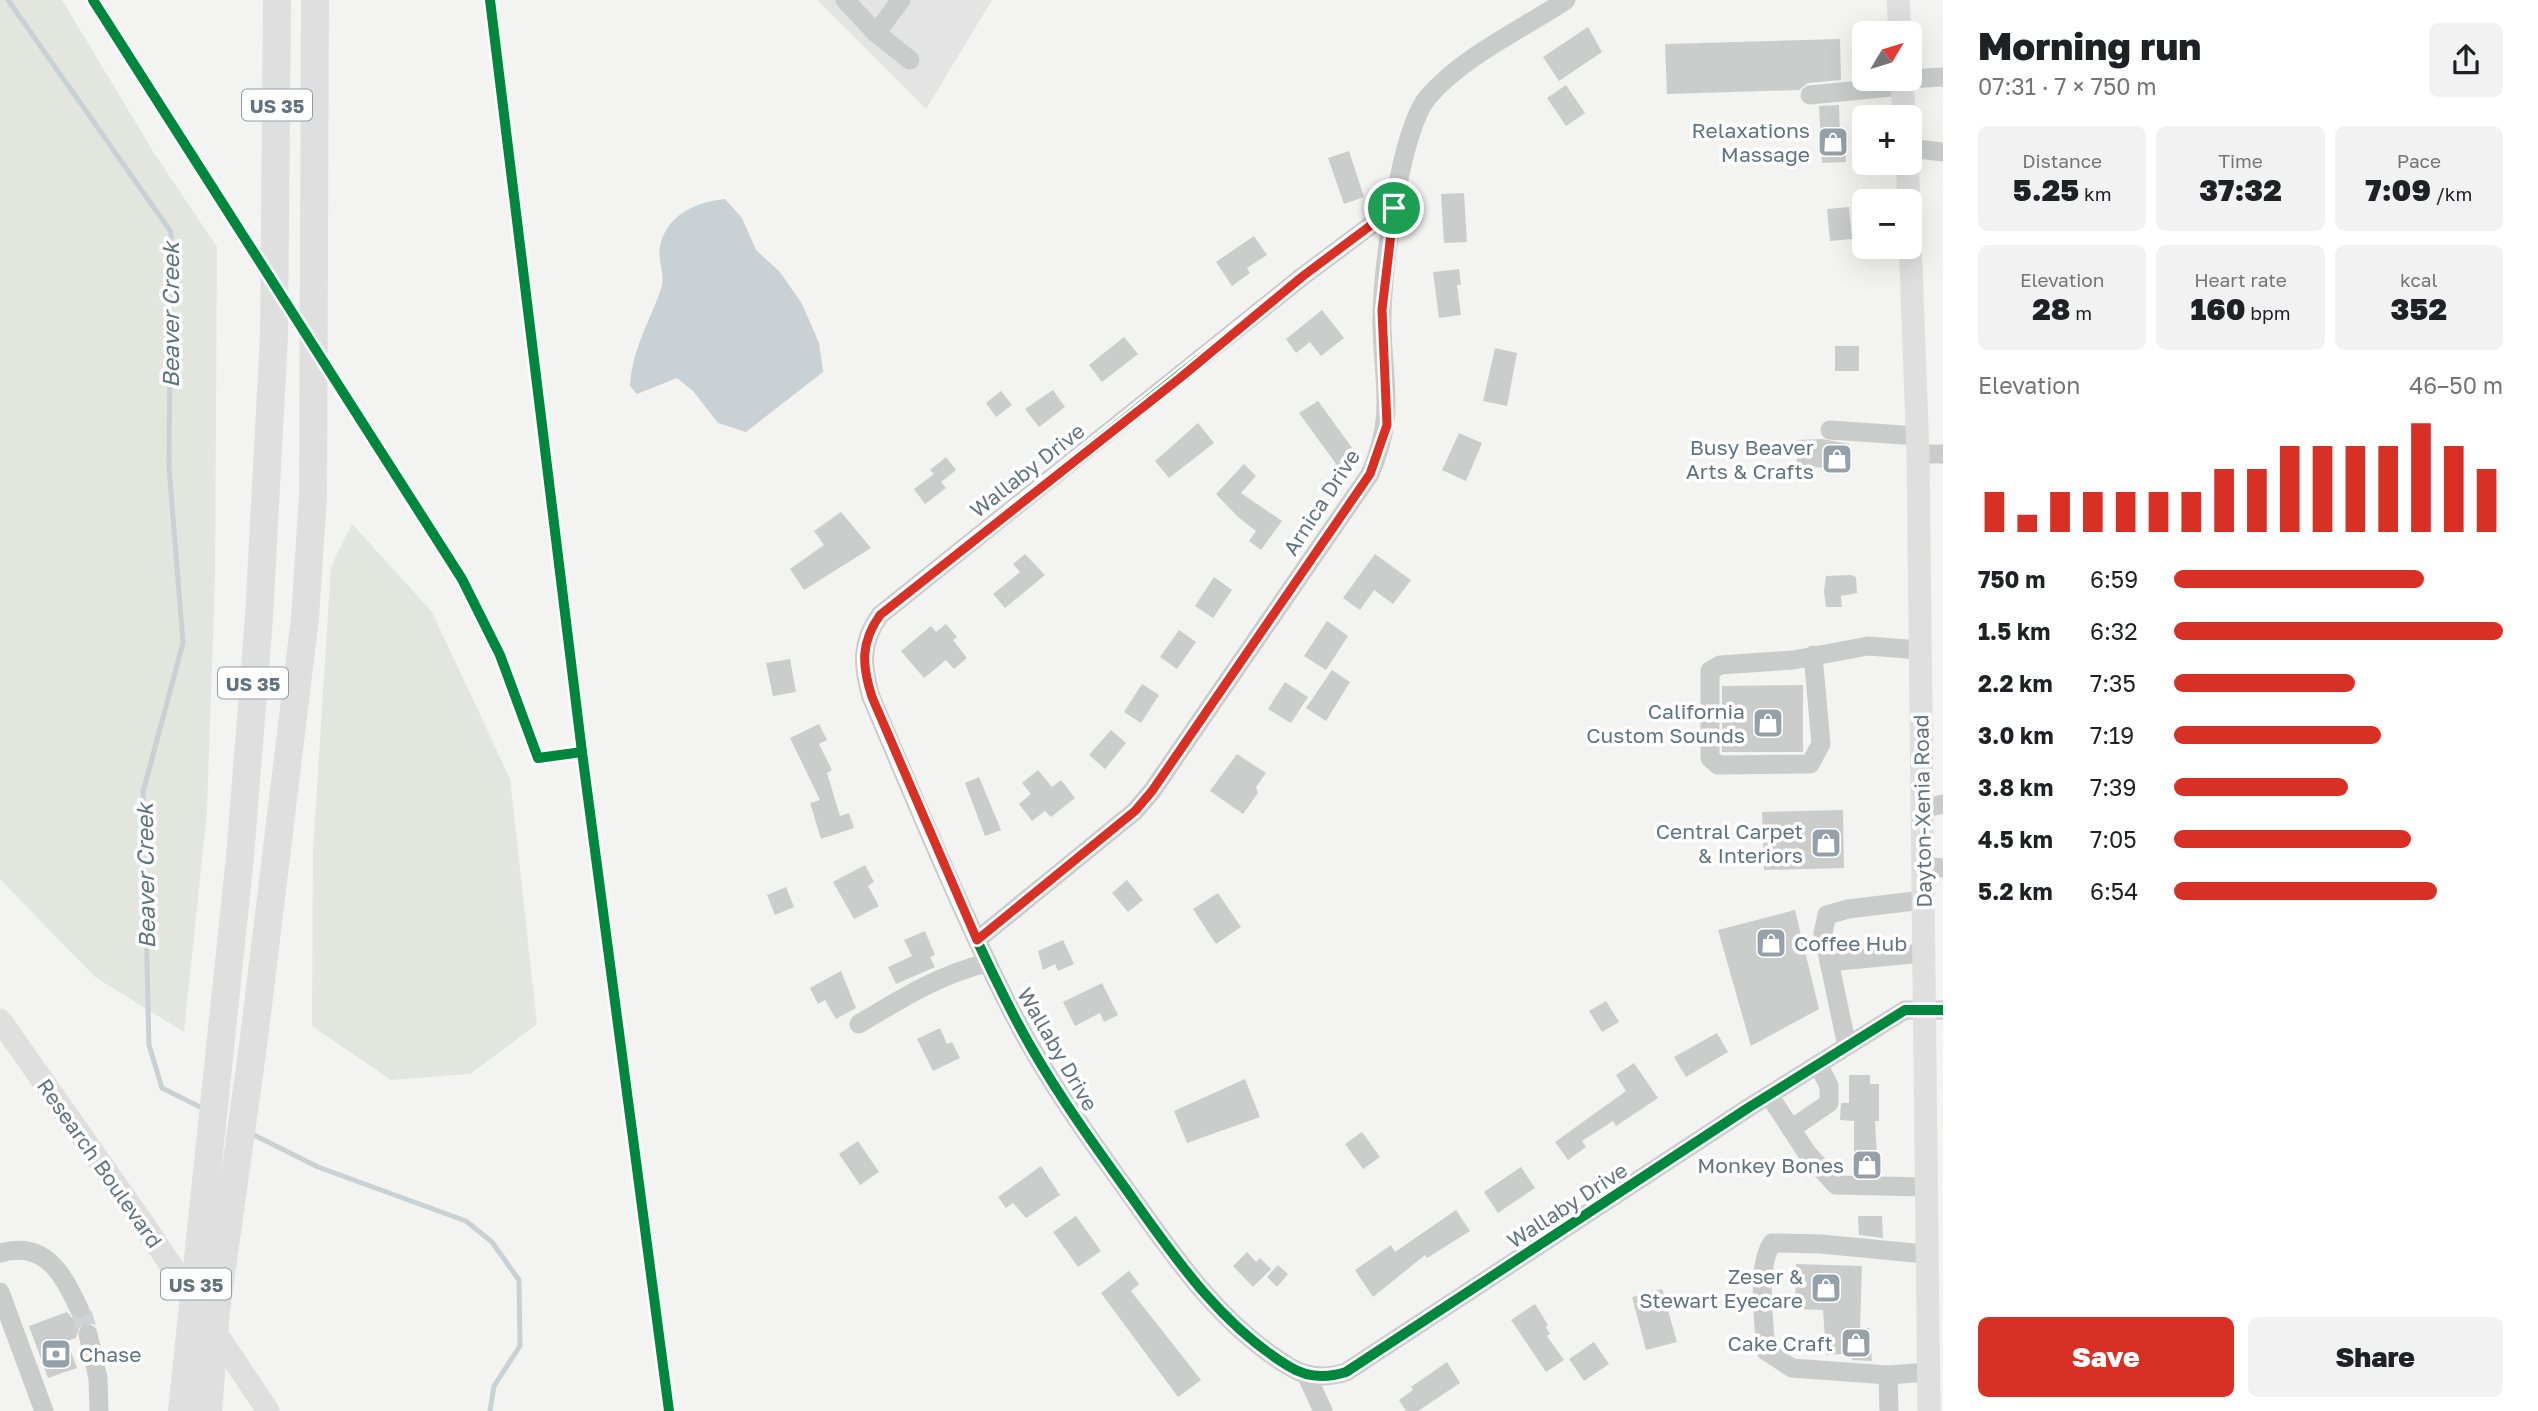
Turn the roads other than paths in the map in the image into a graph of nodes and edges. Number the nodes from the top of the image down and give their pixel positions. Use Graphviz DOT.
graph roads {
  1 [pos="277,0"];
  2 [pos="315,0"];
  3 [pos="845,0"];
  4 [pos="901,0"];
  5 [pos="1566,0"];
  6 [pos="1898,0"];
  7 [pos="1899,21"];
  8 [pos="876,33"];
  9 [pos="910,60"];
  10 [pos="1943,77"];
  11 [pos="1922,79"];
  12 [pos="1852,88"];
  13 [pos="1810,95"];
  14 [pos="1922,150"];
  15 [pos="1943,152"];
  16 [pos="1394,208"];
  17 [pos="1911,259"];
  18 [pos="1830,430"];
  19 [pos="1918,445"];
  20 [pos="1943,454"];
  21 [pos="1920,650"];
  22 [pos="1813,655"];
  23 [pos="1933,807"];
  24 [pos="1933,867"];
  25 [pos="1923,900"];
  26 [pos="977,940"];
  27 [pos="1923,953"];
  28 [pos="1829,962"];
  29 [pos="988,963"];
  30 [pos="1934,1010"];
  31 [pos="0,1020"];
  32 [pos="859,1024"];
  33 [pos="1847,1046"];
  34 [pos="1818,1064"];
  35 [pos="1769,1095"];
  36 [pos="1791,1129"];
  37 [pos="1925,1187"];
  38 [pos="0,1253"];
  39 [pos="1925,1254"];
  40 [pos="0,1292"];
  41 [pos="79,1308"];
  42 [pos="88,1334"];
  43 [pos="1928,1372"];
  44 [pos="1306,1374"];
  45 [pos="1888,1375"];
  46 [pos="266,1407"];
  47 [pos="44,1411"];
  48 [pos="99,1411"];
  49 [pos="182,1411"];
  50 [pos="208,1411"];
  51 [pos="1323,1411"];
  52 [pos="1889,1411"];
  53 [pos="1929,1411"];
  1 -- 49 [label="highway, US 35"];
  2 -- 50 [label="highway, US 35"];
  3 -- 8 [label="street"];
  4 -- 8 [label="street"];
  5 -- 16 [label="street, Arnica Drive"];
  6 -- 7 [label="main road"];
  8 -- 9 [label="street"];
  10 -- 11 [label="street"];
  12 -- 13 [label="street"];
  14 -- 15 [label="street"];
  16 -- 26 [label="street, Arnica Drive"];
  16 -- 26 [label="street, Wallaby Drive"];
  17 -- 19 [label="main road, Dayton-Xenia Road"];
  18 -- 19 [label="street"];
  19 -- 20 [label="street"];
  19 -- 21 [label="main road, Dayton-Xenia Road"];
  21 -- 22 [label="street"];
  21 -- 23 [label="main road, Dayton-Xenia Road"];
  22 -- 22 [label="street"];
  23 -- 24 [label="main road, Dayton-Xenia Road"];
  24 -- 25 [label="main road, Dayton-Xenia Road"];
  25 -- 27 [label="main road, Dayton-Xenia Road"];
  25 -- 28 [label="street"];
  26 -- 29 [label="street, Wallaby Drive"];
  27 -- 28 [label="street"];
  27 -- 30 [label="main road, Dayton-Xenia Road"];
  28 -- 33 [label="street"];
  29 -- 32 [label="street"];
  29 -- 44 [label="street, Wallaby Drive"];
  30 -- 33 [label="street, Wallaby Drive"];
  30 -- 37 [label="main road, Dayton-Xenia Road"];
  31 -- 46 [label="main road, Research Boulevard"];
  33 -- 34 [label="street, Wallaby Drive"];
  34 -- 35 [label="street, Wallaby Drive"];
  34 -- 36 [label="street"];
  35 -- 36 [label="street"];
  35 -- 44 [label="street, Wallaby Drive"];
  36 -- 37 [label="street"];
  37 -- 39 [label="main road, Dayton-Xenia Road"];
  38 -- 41 [label="street"];
  39 -- 43 [label="main road, Dayton-Xenia Road"];
  39 -- 45 [label="street"];
  40 -- 47 [label="street"];
  42 -- 48 [label="street"];
  43 -- 45 [label="street"];
  43 -- 53 [label="main road, Dayton-Xenia Road"];
  44 -- 51 [label="street"];
  45 -- 52 [label="street"];
}
